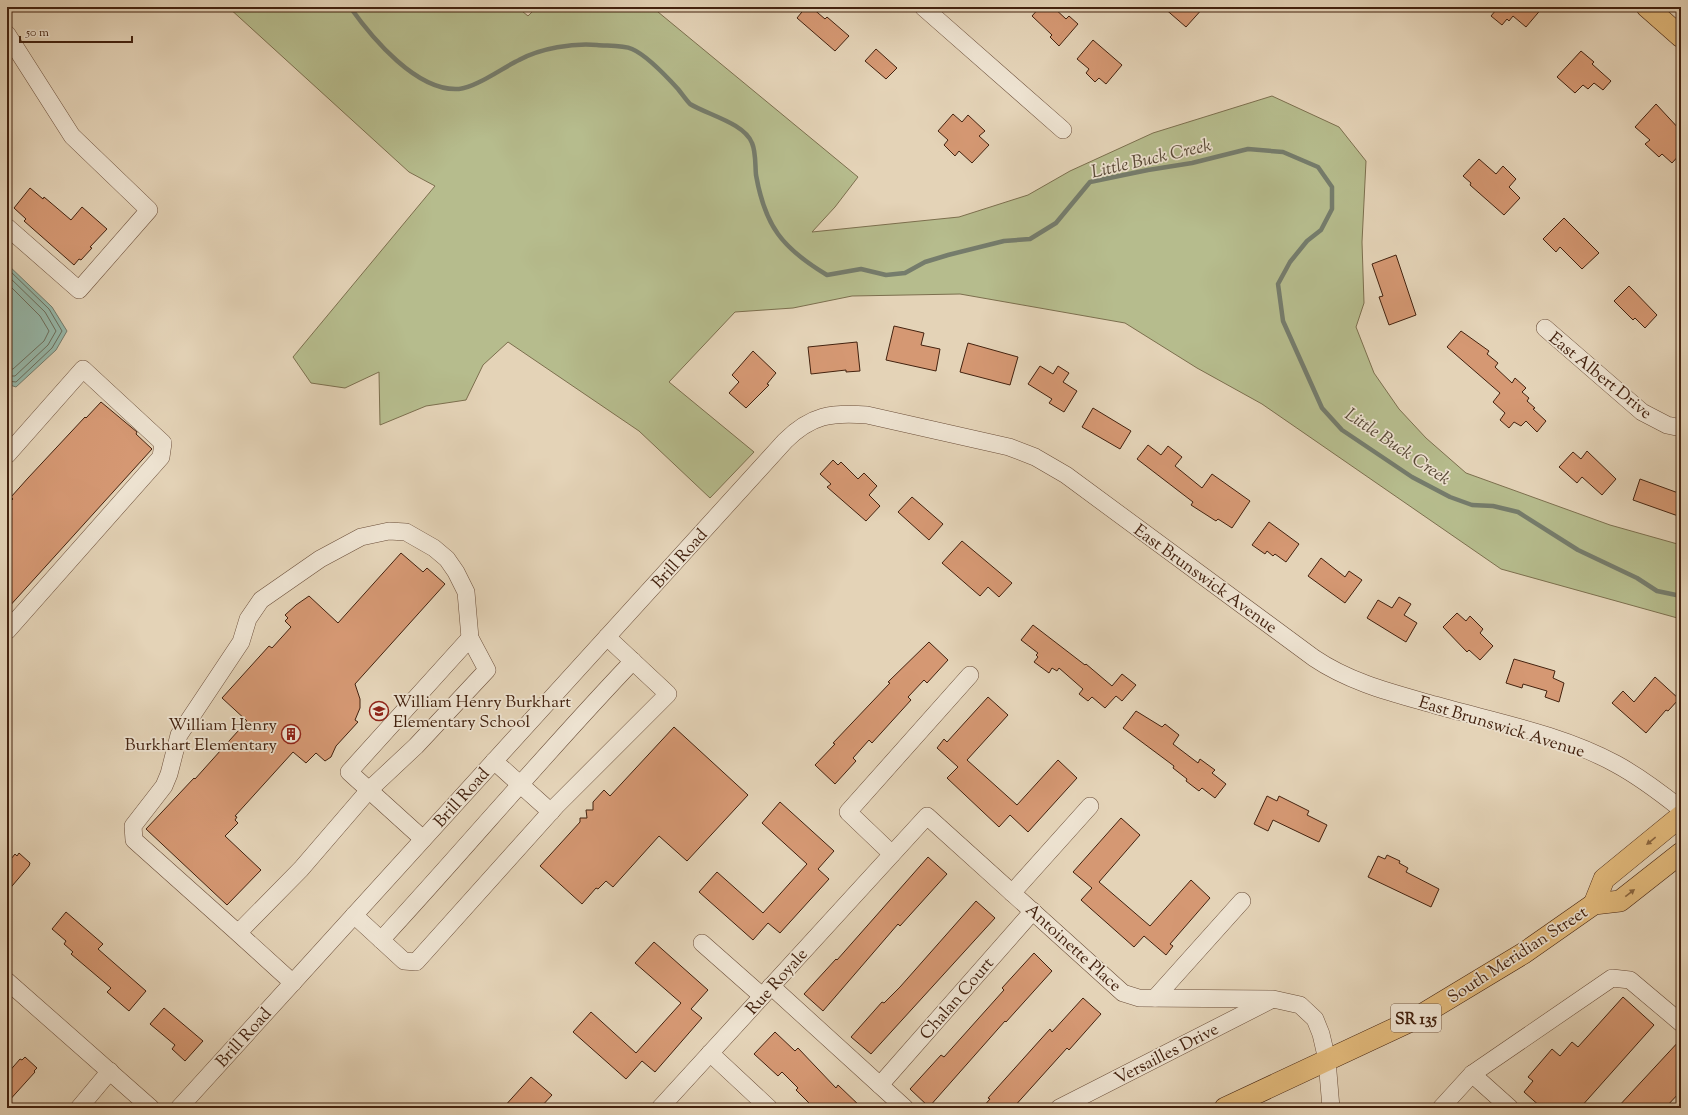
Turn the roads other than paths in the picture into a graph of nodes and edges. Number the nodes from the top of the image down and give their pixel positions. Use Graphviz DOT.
graph roads {
  1 [pos="923,7"];
  2 [pos="1647,7"];
  3 [pos="7,34"];
  4 [pos="1681,36"];
  5 [pos="1063,130"];
  6 [pos="7,227"];
  7 [pos="1545,328"];
  8 [pos="1681,428"];
  9 [pos="10,445"];
  10 [pos="743,487"];
  11 [pos="7,631"];
  12 [pos="607,637"];
  13 [pos="470,638"];
  14 [pos="633,661"];
  15 [pos="970,676"];
  16 [pos="494,761"];
  17 [pos="520,783"];
  18 [pos="369,790"];
  19 [pos="1090,806"];
  20 [pos="1681,809"];
  21 [pos="552,812"];
  22 [pos="1681,816"];
  23 [pos="423,839"];
  24 [pos="1681,852"];
  25 [pos="892,854"];
  26 [pos="1012,893"];
  27 [pos="1242,901"];
  28 [pos="1594,904"];
  29 [pos="1033,911"];
  30 [pos="354,916"];
  31 [pos="238,934"];
  32 [pos="381,940"];
  33 [pos="702,943"];
  34 [pos="7,980"];
  35 [pos="293,983"];
  36 [pos="766,991"];
  37 [pos="1155,998"];
  38 [pos="1273,999"];
  39 [pos="1681,1022"];
  40 [pos="710,1054"];
  41 [pos="1327,1060"];
  42 [pos="110,1071"];
  43 [pos="1472,1074"];
  44 [pos="880,1085"];
  45 [pos="79,1108"];
  46 [pos="151,1108"];
  47 [pos="179,1108"];
  48 [pos="660,1108"];
  49 [pos="769,1108"];
  50 [pos="905,1108"];
  51 [pos="1059,1108"];
  52 [pos="1225,1108"];
  53 [pos="1331,1108"];
  54 [pos="1441,1108"];
  55 [pos="1510,1108"];
  1 -- 5 [label="street"];
  2 -- 4 [label="main road"];
  3 -- 6 [label="street"];
  7 -- 8 [label="street, East Albert Drive"];
  9 -- 11 [label="street"];
  10 -- 12 [label="street, Brill Road"];
  10 -- 20 [label="street, East Brunswick Avenue"];
  12 -- 14 [label="street"];
  12 -- 16 [label="street, Brill Road"];
  13 -- 18 [label="street"];
  13 -- 18 [label="street"];
  13 -- 31 [label="street"];
  14 -- 17 [label="street"];
  14 -- 21 [label="street"];
  15 -- 25 [label="street"];
  16 -- 17 [label="street"];
  16 -- 23 [label="street, Brill Road"];
  17 -- 21 [label="street"];
  17 -- 32 [label="street"];
  18 -- 23 [label="street"];
  18 -- 31 [label="street"];
  19 -- 26 [label="street"];
  21 -- 32 [label="street"];
  22 -- 28 [label="main road, South Meridian Street, one-way"];
  23 -- 30 [label="street, Brill Road"];
  28 -- 24 [label="main road, South Meridian Street / SR 135, one-way"];
  25 -- 26 [label="street, Antoinette Place"];
  25 -- 36 [label="street, Rue Royale"];
  26 -- 29 [label="street, Antoinette Place"];
  27 -- 37 [label="street"];
  28 -- 41 [label="main road, South Meridian Street / SR 135"];
  29 -- 37 [label="street, Antoinette Place"];
  29 -- 44 [label="street, Chalan Court"];
  30 -- 32 [label="street"];
  30 -- 35 [label="street, Brill Road"];
  31 -- 35 [label="street"];
  33 -- 36 [label="street"];
  34 -- 42 [label="street"];
  35 -- 47 [label="street, Brill Road"];
  36 -- 40 [label="street, Rue Royale"];
  36 -- 44 [label="street"];
  37 -- 38 [label="street, Antoinette Place"];
  38 -- 41 [label="street, Antoinette Place"];
  38 -- 51 [label="street, Versailles Drive"];
  39 -- 43 [label="street"];
  40 -- 48 [label="street, Rue Royale"];
  40 -- 49 [label="street"];
  41 -- 52 [label="main road, South Meridian Street / SR 135"];
  41 -- 53 [label="street, Antoinette Place"];
  42 -- 45 [label="street"];
  42 -- 46 [label="street"];
  43 -- 54 [label="street"];
  43 -- 55 [label="street"];
  44 -- 50 [label="street"];
}
